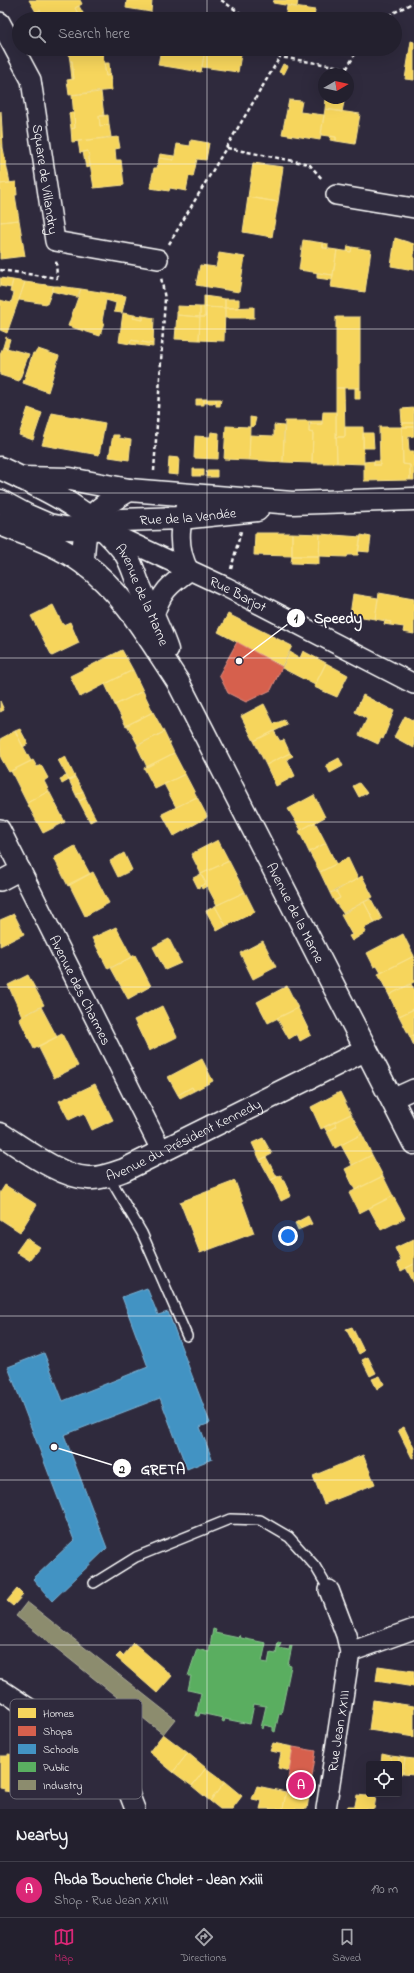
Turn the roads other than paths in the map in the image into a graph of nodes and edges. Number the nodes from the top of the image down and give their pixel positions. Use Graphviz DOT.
graph roads {
  1 [pos="0,22"];
  2 [pos="12,44"];
  3 [pos="18,56"];
  4 [pos="336,196"];
  5 [pos="414,208"];
  6 [pos="158,259"];
  7 [pos="0,468"];
  8 [pos="21,478"];
  9 [pos="129,490"];
  10 [pos="189,495"];
  11 [pos="414,499"];
  12 [pos="0,501"];
  13 [pos="292,503"];
  14 [pos="181,518"];
  15 [pos="0,524"];
  16 [pos="93,526"];
  17 [pos="83,562"];
  18 [pos="189,571"];
  19 [pos="154,616"];
  20 [pos="178,682"];
  21 [pos="414,684"];
  22 [pos="0,829"];
  23 [pos="21,870"];
  24 [pos="0,881"];
  25 [pos="365,1050"];
  26 [pos="414,1089"];
  27 [pos="392,1099"];
  28 [pos="0,1134"];
  29 [pos="414,1143"];
  30 [pos="161,1150"];
  31 [pos="108,1175"];
  32 [pos="187,1336"];
  33 [pos="94,1583"];
  34 [pos="329,1590"];
  35 [pos="414,1629"];
  36 [pos="350,1652"];
  37 [pos="0,1689"];
  38 [pos="15,1699"];
  39 [pos="131,1799"];
  40 [pos="135,1809"];
  41 [pos="326,1809"];
  1 -- 2 [label="street, Square de Villandry"];
  3 -- 6 [label="street, Square de Villandry"];
  4 -- 5 [label="street"];
  7 -- 8 [label="main road, Avenue de la Marne"];
  8 -- 9 [label="main road, Rue de la Vendée"];
  8 -- 16 [label="main road, Avenue de la Marne"];
  9 -- 10 [label="main road, Rue de la Vendée"];
  9 -- 16 [label="main road"];
  10 -- 13 [label="main road, Rue de la Vendée"];
  10 -- 14 [label="street"];
  11 -- 13 [label="main road, Rue de la Vendée"];
  12 -- 16 [label="main road"];
  13 -- 14 [label="main road, Rue de la Vendée"];
  14 -- 16 [label="main road, Rue de la Vendée"];
  14 -- 18 [label="street"];
  15 -- 17 [label="main road, Avenue de la Marne"];
  16 -- 17 [label="main road"];
  16 -- 18 [label="street, Rue Barjot"];
  16 -- 19 [label="main road, Avenue de la Marne"];
  17 -- 20 [label="main road, Avenue de la Marne"];
  18 -- 19 [label="street"];
  18 -- 21 [label="street, Rue Barjot"];
  19 -- 20 [label="main road, Avenue de la Marne"];
  20 -- 25 [label="main road, Avenue de la Marne"];
  22 -- 23 [label="street, Avenue des Charmes"];
  23 -- 24 [label="street"];
  23 -- 30 [label="street, Avenue des Charmes"];
  25 -- 27 [label="main road, Avenue de la Marne"];
  25 -- 30 [label="main road, Avenue du Président Kennedy"];
  26 -- 27 [label="street"];
  27 -- 29 [label="main road, Avenue de la Marne"];
  28 -- 31 [label="main road, Avenue du Président Kennedy"];
  30 -- 31 [label="main road, Avenue du Président Kennedy"];
  31 -- 32 [label="lane"];
  33 -- 34 [label="lane"];
  34 -- 36 [label="street, Rue Jean XXIII"];
  35 -- 36 [label="street"];
  36 -- 41 [label="street, Rue Jean XXIII"];
  37 -- 38 [label="street"];
  39 -- 40 [label="street"];
}
